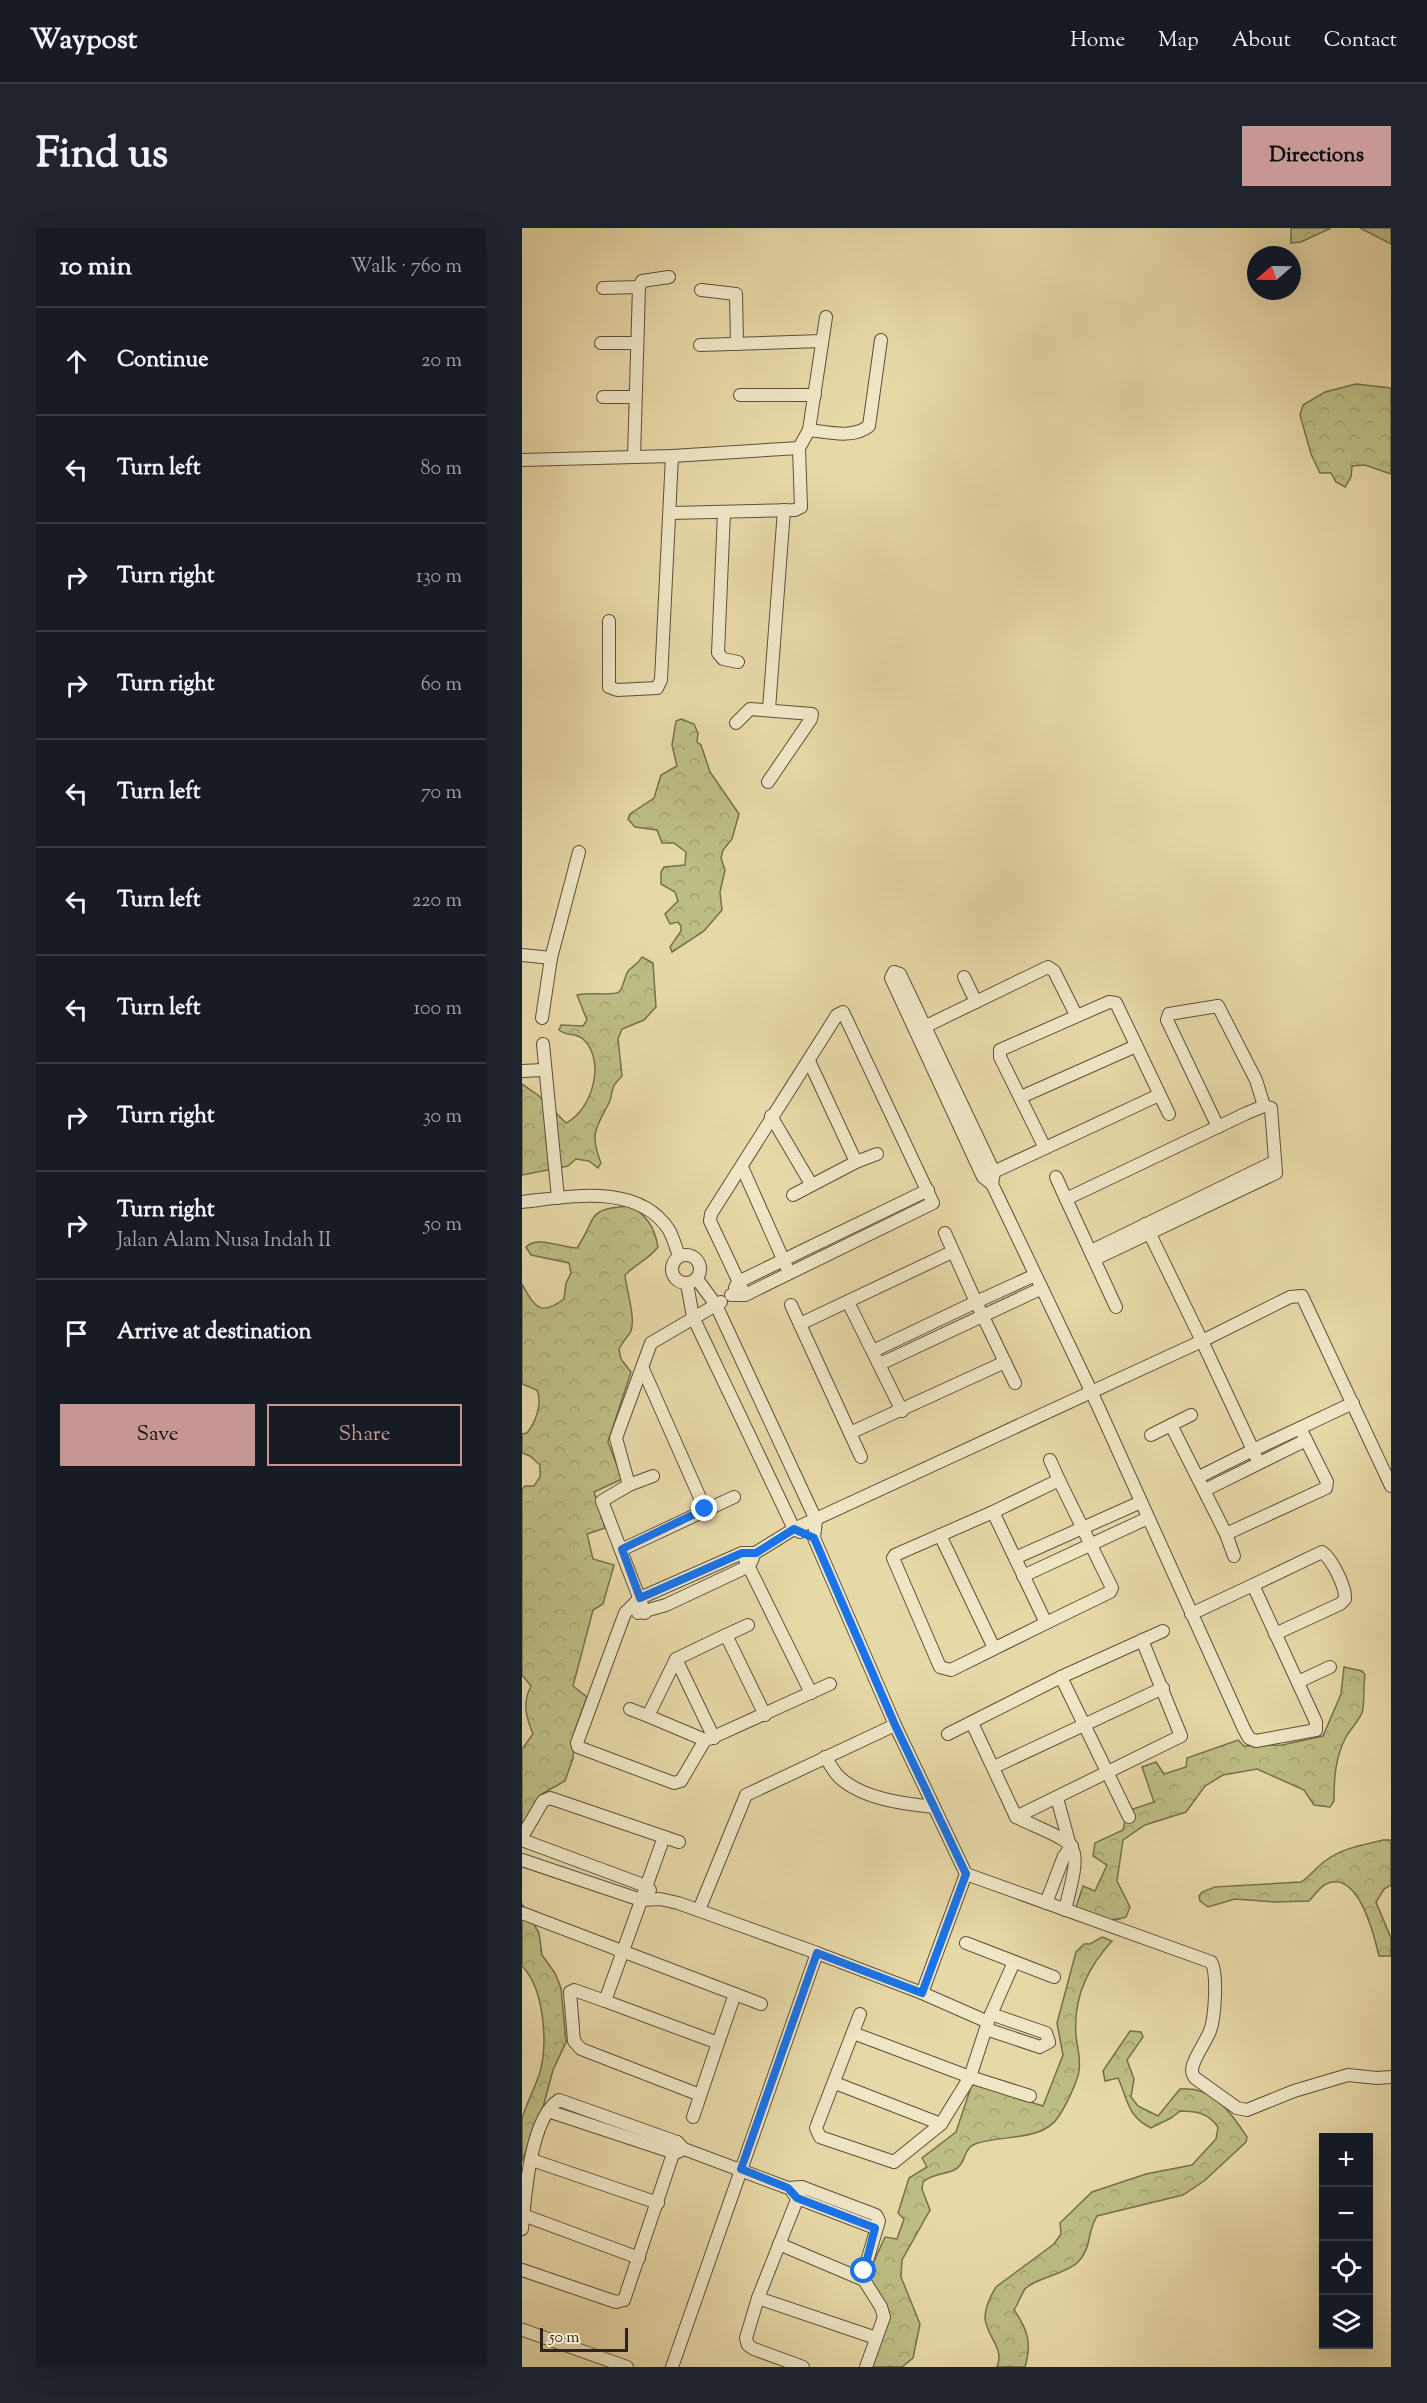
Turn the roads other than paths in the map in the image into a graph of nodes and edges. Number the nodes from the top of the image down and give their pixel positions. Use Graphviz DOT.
graph roads {
  1 [pos="669,278"];
  2 [pos="639,287"];
  3 [pos="603,288"];
  4 [pos="701,290"];
  5 [pos="826,317"];
  6 [pos="881,340"];
  7 [pos="822,341"];
  8 [pos="601,343"];
  9 [pos="637,343"];
  10 [pos="737,344"];
  11 [pos="700,345"];
  12 [pos="740,395"];
  13 [pos="815,395"];
  14 [pos="603,397"];
  15 [pos="635,397"];
  16 [pos="809,430"];
  17 [pos="799,448"];
  18 [pos="672,456"];
  19 [pos="634,457"];
  20 [pos="522,460"];
  21 [pos="784,510"];
  22 [pos="724,512"];
  23 [pos="671,513"];
  24 [pos="609,621"];
  25 [pos="738,662"];
  26 [pos="769,709"];
  27 [pos="736,723"];
  28 [pos="768,782"];
  29 [pos="579,852"];
  30 [pos="522,955"];
  31 [pos="551,958"];
  32 [pos="964,977"];
  33 [pos="976,1002"];
  34 [pos="1076,1016"];
  35 [pos="542,1018"];
  36 [pos="543,1044"];
  37 [pos="1136,1046"];
  38 [pos="809,1061"];
  39 [pos="543,1070"];
  40 [pos="522,1071"];
  41 [pos="1159,1095"];
  42 [pos="1021,1097"];
  43 [pos="1264,1106"];
  44 [pos="1169,1114"];
  45 [pos="771,1116"];
  46 [pos="1218,1127"];
  47 [pos="1045,1148"];
  48 [pos="877,1154"];
  49 [pos="856,1162"];
  50 [pos="742,1167"];
  51 [pos="1056,1177"];
  52 [pos="989,1178"];
  53 [pos="812,1184"];
  54 [pos="793,1195"];
  55 [pos="558,1198"];
  56 [pos="1066,1199"];
  57 [pos="522,1202"];
  58 [pos="1147,1228"];
  59 [pos="945,1233"];
  60 [pos="952,1252"];
  61 [pos="1093,1255"];
  62 [pos="679,1256"];
  63 [pos="787,1267"];
  64 [pos="1033,1275"];
  65 [pos="692,1281"];
  66 [pos="738,1282"];
  67 [pos="1040,1289"];
  68 [pos="731,1295"];
  69 [pos="745,1295"];
  70 [pos="848,1302"];
  71 [pos="976,1302"];
  72 [pos="716,1305"];
  73 [pos="791,1305"];
  74 [pos="1116,1307"];
  75 [pos="982,1316"];
  76 [pos="693,1317"];
  77 [pos="800,1324"];
  78 [pos="1202,1341"];
  79 [pos="873,1351"];
  80 [pos="1005,1362"];
  81 [pos="880,1364"];
  82 [pos="643,1369"];
  83 [pos="1015,1383"];
  84 [pos="1092,1393"];
  85 [pos="1353,1403"];
  86 [pos="902,1411"];
  87 [pos="1191,1415"];
  88 [pos="1171,1425"];
  89 [pos="1300,1428"];
  90 [pos="850,1433"];
  91 [pos="1151,1435"];
  92 [pos="1306,1440"];
  93 [pos="1253,1450"];
  94 [pos="861,1457"];
  95 [pos="1050,1460"];
  96 [pos="1258,1463"];
  97 [pos="653,1476"];
  98 [pos="1199,1477"];
  99 [pos="1059,1480"];
  100 [pos="629,1485"];
  101 [pos="1391,1486"];
  102 [pos="1205,1490"];
  103 [pos="734,1497"];
  104 [pos="1141,1502"];
  105 [pos="705,1509"];
  106 [pos="993,1512"];
  107 [pos="1148,1518"];
  108 [pos="816,1520"];
  109 [pos="1083,1528"];
  110 [pos="794,1529"];
  111 [pos="1226,1534"];
  112 [pos="940,1535"];
  113 [pos="814,1538"];
  114 [pos="1091,1544"];
  115 [pos="622,1549"];
  116 [pos="742,1553"];
  117 [pos="756,1553"];
  118 [pos="1234,1556"];
  119 [pos="1016,1558"];
  120 [pos="749,1566"];
  121 [pos="1023,1576"];
  122 [pos="1253,1585"];
  123 [pos="640,1598"];
  124 [pos="625,1613"];
  125 [pos="645,1613"];
  126 [pos="1191,1614"];
  127 [pos="1046,1623"];
  128 [pos="748,1625"];
  129 [pos="1163,1631"];
  130 [pos="1275,1634"];
  131 [pos="726,1635"];
  132 [pos="1142,1640"];
  133 [pos="994,1648"];
  134 [pos="676,1659"];
  135 [pos="1330,1667"];
  136 [pos="1061,1677"];
  137 [pos="1298,1682"];
  138 [pos="830,1684"];
  139 [pos="1162,1688"];
  140 [pos="811,1693"];
  141 [pos="630,1709"];
  142 [pos="765,1715"];
  143 [pos="648,1716"];
  144 [pos="972,1723"];
  145 [pos="895,1725"];
  146 [pos="1086,1725"];
  147 [pos="948,1734"];
  148 [pos="710,1739"];
  149 [pos="825,1758"];
  150 [pos="994,1767"];
  151 [pos="1108,1773"];
  152 [pos="1057,1798"];
  153 [pos="934,1807"];
  154 [pos="1016,1817"];
  155 [pos="1129,1817"];
  156 [pos="664,1837"];
  157 [pos="522,1838"];
  158 [pos="679,1842"];
  159 [pos="1071,1844"];
  160 [pos="522,1860"];
  161 [pos="966,1874"];
  162 [pos="646,1886"];
  163 [pos="660,1899"];
  164 [pos="641,1900"];
  165 [pos="1046,1903"];
  166 [pos="699,1910"];
  167 [pos="1065,1910"];
  168 [pos="522,1913"];
  169 [pos="966,1943"];
  170 [pos="624,1951"];
  171 [pos="817,1953"];
  172 [pos="1014,1962"];
  173 [pos="1054,1977"];
  174 [pos="922,1993"];
  175 [pos="735,1995"];
  176 [pos="605,2001"];
  177 [pos="761,2004"];
  178 [pos="860,2014"];
  179 [pos="988,2021"];
  180 [pos="853,2033"];
  181 [pos="718,2043"];
  182 [pos="970,2077"];
  183 [pos="1391,2077"];
  184 [pos="835,2083"];
  185 [pos="700,2095"];
  186 [pos="1030,2096"];
  187 [pos="693,2117"];
  188 [pos="941,2124"];
  189 [pos="679,2148"];
  190 [pos="532,2160"];
  191 [pos="741,2169"];
  192 [pos="799,2193"];
  193 [pos="658,2203"];
  194 [pos="523,2215"];
  195 [pos="522,2229"];
  196 [pos="779,2244"];
  197 [pos="639,2258"];
  198 [pos="522,2270"];
  199 [pos="864,2280"];
  200 [pos="758,2298"];
  201 [pos="523,2330"];
  202 [pos="876,2338"];
  203 [pos="602,2362"];
  204 [pos="627,2367"];
  205 [pos="672,2367"];
  206 [pos="803,2367"];
  207 [pos="866,2367"];
  1 -- 2 [label="street"];
  2 -- 3 [label="street"];
  2 -- 9 [label="street"];
  4 -- 10 [label="street"];
  5 -- 7 [label="street"];
  6 -- 16 [label="street"];
  7 -- 10 [label="street"];
  7 -- 13 [label="street"];
  8 -- 9 [label="street"];
  9 -- 15 [label="street"];
  10 -- 11 [label="street"];
  12 -- 13 [label="street"];
  13 -- 16 [label="street"];
  14 -- 15 [label="street"];
  15 -- 19 [label="street"];
  16 -- 17 [label="street"];
  17 -- 18 [label="street"];
  17 -- 21 [label="street"];
  18 -- 19 [label="street"];
  18 -- 23 [label="street"];
  19 -- 20 [label="street"];
  21 -- 22 [label="street"];
  21 -- 26 [label="street"];
  22 -- 23 [label="street"];
  22 -- 25 [label="street"];
  23 -- 24 [label="street"];
  26 -- 27 [label="street"];
  26 -- 28 [label="street"];
  29 -- 31 [label="street"];
  30 -- 31 [label="street"];
  31 -- 35 [label="street"];
  32 -- 33 [label="street"];
  33 -- 34 [label="street"];
  33 -- 52 [label="street"];
  34 -- 37 [label="street"];
  34 -- 42 [label="street"];
  36 -- 39 [label="street"];
  37 -- 41 [label="street"];
  37 -- 42 [label="street"];
  38 -- 45 [label="street"];
  38 -- 49 [label="street"];
  38 -- 63 [label="street"];
  39 -- 40 [label="street"];
  39 -- 55 [label="street"];
  41 -- 44 [label="street"];
  41 -- 47 [label="street"];
  42 -- 47 [label="street"];
  43 -- 46 [label="street"];
  43 -- 46 [label="street"];
  43 -- 58 [label="street"];
  45 -- 50 [label="street"];
  45 -- 53 [label="street"];
  46 -- 56 [label="street"];
  47 -- 52 [label="street"];
  48 -- 49 [label="street"];
  49 -- 53 [label="street"];
  50 -- 63 [label="street"];
  50 -- 66 [label="street"];
  51 -- 56 [label="street"];
  52 -- 64 [label="street"];
  53 -- 54 [label="street"];
  55 -- 57 [label="street"];
  55 -- 62 [label="street"];
  56 -- 61 [label="street"];
  58 -- 61 [label="street"];
  58 -- 78 [label="street"];
  59 -- 60 [label="street"];
  60 -- 70 [label="street"];
  60 -- 71 [label="street"];
  61 -- 74 [label="street"];
  62 -- 65 [label="street"];
  62 -- 65 [label="street"];
  63 -- 66 [label="street"];
  63 -- 69 [label="street"];
  64 -- 67 [label="street"];
  64 -- 71 [label="street"];
  65 -- 72 [label="street"];
  65 -- 76 [label="street"];
  66 -- 68 [label="street"];
  66 -- 69 [label="street"];
  67 -- 75 [label="street"];
  67 -- 84 [label="street"];
  68 -- 69 [label="street"];
  68 -- 72 [label="street"];
  70 -- 77 [label="street"];
  70 -- 79 [label="street"];
  71 -- 75 [label="street"];
  71 -- 79 [label="street"];
  72 -- 76 [label="street"];
  72 -- 108 [label="street"];
  73 -- 77 [label="street"];
  75 -- 80 [label="street"];
  75 -- 81 [label="street"];
  76 -- 82 [label="street"];
  76 -- 110 [label="street"];
  77 -- 90 [label="street"];
  78 -- 84 [label="street"];
  78 -- 85 [label="street"];
  78 -- 93 [label="street"];
  79 -- 81 [label="street"];
  80 -- 83 [label="street"];
  80 -- 86 [label="street"];
  81 -- 86 [label="street"];
  82 -- 100 [label="street"];
  82 -- 105 [label="street"];
  84 -- 104 [label="street"];
  84 -- 108 [label="street"];
  85 -- 89 [label="street"];
  85 -- 101 [label="street"];
  86 -- 90 [label="street"];
  87 -- 88 [label="street"];
  88 -- 91 [label="street"];
  88 -- 98 [label="street"];
  89 -- 92 [label="street"];
  89 -- 93 [label="street"];
  90 -- 94 [label="street"];
  92 -- 96 [label="street"];
  92 -- 111 [label="street"];
  93 -- 96 [label="street"];
  93 -- 98 [label="street"];
  95 -- 99 [label="street"];
  96 -- 102 [label="street"];
  97 -- 100 [label="street"];
  98 -- 102 [label="street"];
  99 -- 106 [label="street"];
  99 -- 109 [label="street"];
  100 -- 115 [label="street"];
  102 -- 111 [label="street"];
  103 -- 105 [label="street"];
  104 -- 107 [label="street"];
  104 -- 109 [label="street"];
  105 -- 115 [label="street"];
  106 -- 112 [label="street"];
  106 -- 119 [label="street"];
  107 -- 114 [label="street"];
  107 -- 126 [label="street"];
  108 -- 110 [label="street"];
  108 -- 113 [label="street"];
  109 -- 114 [label="street"];
  109 -- 119 [label="street"];
  110 -- 113 [label="street"];
  110 -- 117 [label="street"];
  111 -- 118 [label="street"];
  112 -- 133 [label="street"];
  112 -- 133 [label="street"];
  113 -- 145 [label="street"];
  114 -- 121 [label="street"];
  114 -- 127 [label="street"];
  115 -- 123 [label="street"];
  116 -- 117 [label="street"];
  116 -- 120 [label="street"];
  116 -- 123 [label="street"];
  117 -- 120 [label="street"];
  119 -- 121 [label="street"];
  120 -- 125 [label="street"];
  120 -- 140 [label="street"];
  121 -- 127 [label="street"];
  122 -- 126 [label="street"];
  122 -- 130 [label="street"];
  122 -- 130 [label="street"];
  123 -- 124 [label="street"];
  123 -- 125 [label="street"];
  124 -- 125 [label="street"];
  124 -- 148 [label="street"];
  126 -- 137 [label="street"];
  127 -- 133 [label="street"];
  128 -- 131 [label="street"];
  129 -- 132 [label="street"];
  130 -- 137 [label="street"];
  131 -- 134 [label="street"];
  131 -- 142 [label="street"];
  132 -- 136 [label="street"];
  132 -- 139 [label="street"];
  134 -- 143 [label="street"];
  134 -- 148 [label="street"];
  135 -- 137 [label="street"];
  136 -- 144 [label="street"];
  136 -- 146 [label="street"];
  138 -- 140 [label="street"];
  139 -- 146 [label="street"];
  139 -- 151 [label="street"];
  140 -- 142 [label="street"];
  141 -- 143 [label="street"];
  142 -- 148 [label="street"];
  143 -- 148 [label="street"];
  144 -- 147 [label="street"];
  144 -- 150 [label="street"];
  145 -- 149 [label="street"];
  145 -- 153 [label="street"];
  146 -- 150 [label="street"];
  146 -- 151 [label="street"];
  149 -- 153 [label="street"];
  149 -- 166 [label="street"];
  150 -- 154 [label="street"];
  151 -- 152 [label="street"];
  151 -- 155 [label="street"];
  152 -- 154 [label="street"];
  152 -- 159 [label="street"];
  153 -- 161 [label="street"];
  154 -- 159 [label="street"];
  156 -- 157 [label="street"];
  156 -- 158 [label="street"];
  156 -- 162 [label="street"];
  157 -- 162 [label="street"];
  159 -- 165 [label="street"];
  159 -- 167 [label="street"];
  160 -- 164 [label="street"];
  161 -- 165 [label="street"];
  161 -- 174 [label="street"];
  162 -- 163 [label="street"];
  162 -- 164 [label="street"];
  163 -- 164 [label="street"];
  163 -- 166 [label="street"];
  164 -- 170 [label="street"];
  165 -- 167 [label="street"];
  166 -- 171 [label="street"];
  167 -- 183 [label="street"];
  168 -- 170 [label="street"];
  169 -- 172 [label="street"];
  170 -- 175 [label="street"];
  170 -- 176 [label="street"];
  171 -- 174 [label="street"];
  171 -- 191 [label="street"];
  172 -- 173 [label="street"];
  172 -- 179 [label="street"];
  174 -- 179 [label="street"];
  175 -- 177 [label="street"];
  175 -- 181 [label="street"];
  176 -- 181 [label="street"];
  176 -- 185 [label="street"];
  178 -- 180 [label="street"];
  179 -- 182 [label="street"];
  180 -- 182 [label="street"];
  180 -- 184 [label="street"];
  181 -- 185 [label="street"];
  182 -- 186 [label="street"];
  182 -- 188 [label="street"];
  184 -- 188 [label="street"];
  184 -- 188 [label="street"];
  185 -- 187 [label="street"];
  189 -- 190 [label="street"];
  189 -- 191 [label="street"];
  189 -- 193 [label="street"];
  190 -- 193 [label="street"];
  190 -- 194 [label="street"];
  191 -- 192 [label="street"];
  191 -- 205 [label="street"];
  192 -- 196 [label="street"];
  192 -- 199 [label="street"];
  193 -- 197 [label="street"];
  194 -- 195 [label="street"];
  194 -- 197 [label="street"];
  196 -- 199 [label="street"];
  196 -- 200 [label="street"];
  197 -- 198 [label="street"];
  199 -- 202 [label="street"];
  200 -- 202 [label="street"];
  200 -- 206 [label="street"];
  201 -- 203 [label="street"];
  202 -- 207 [label="street"];
  203 -- 204 [label="street"];
}
